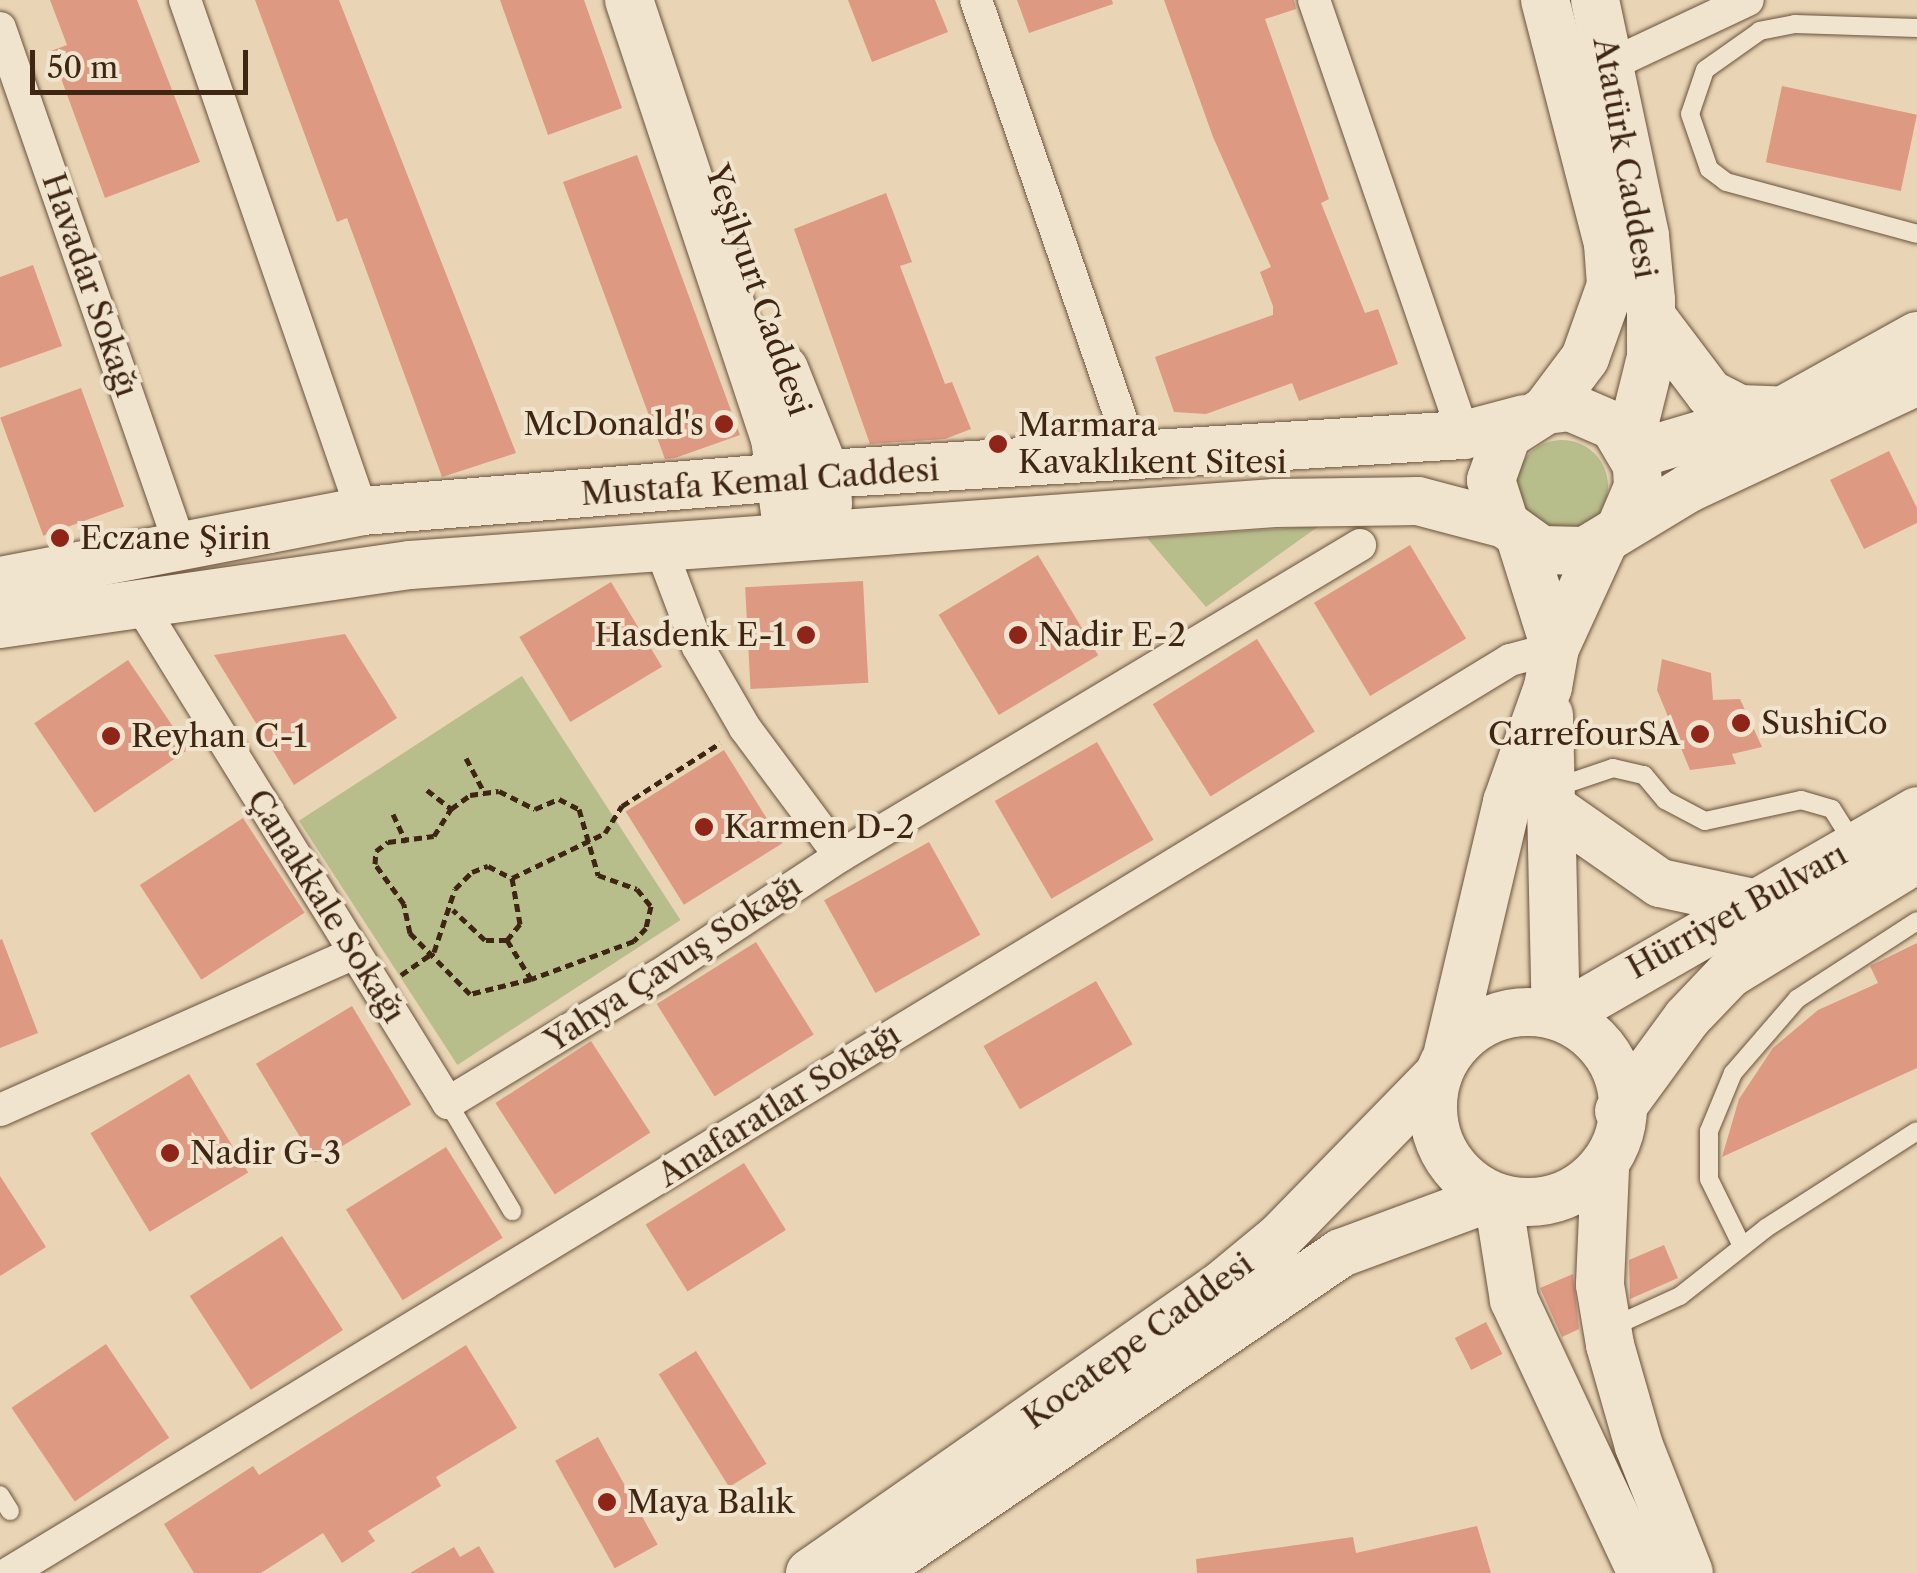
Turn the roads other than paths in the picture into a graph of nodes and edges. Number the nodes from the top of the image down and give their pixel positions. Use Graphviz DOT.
graph roads {
  1 [pos="185,0"];
  2 [pos="630,0"];
  3 [pos="657,0"];
  4 [pos="976,0"];
  5 [pos="1314,0"];
  6 [pos="1545,0"];
  7 [pos="1594,0"];
  8 [pos="1748,0"];
  9 [pos="0,28"];
  10 [pos="1917,28"];
  11 [pos="1612,64"];
  12 [pos="1917,234"];
  13 [pos="1651,316"];
  14 [pos="1917,336"];
  15 [pos="1917,381"];
  16 [pos="1782,410"];
  17 [pos="1535,414"];
  18 [pos="1464,435"];
  19 [pos="1631,450"];
  20 [pos="1134,455"];
  21 [pos="826,474"];
  22 [pos="778,482"];
  23 [pos="362,511"];
  24 [pos="1513,532"];
  25 [pos="1612,535"];
  26 [pos="818,540"];
  27 [pos="179,542"];
  28 [pos="659,544"];
  29 [pos="1360,545"];
  30 [pos="0,580"];
  31 [pos="138,603"];
  32 [pos="0,624"];
  33 [pos="1551,668"];
  34 [pos="1551,798"];
  35 [pos="1917,811"];
  36 [pos="1854,844"];
  37 [pos="840,856"];
  38 [pos="1917,859"];
  39 [pos="1753,903"];
  40 [pos="1917,921"];
  41 [pos="355,953"];
  42 [pos="1558,1015"];
  43 [pos="1443,1064"];
  44 [pos="448,1102"];
  45 [pos="0,1110"];
  46 [pos="1619,1112"];
  47 [pos="1917,1131"];
  48 [pos="1605,1169"];
  49 [pos="1495,1198"];
  50 [pos="512,1210"];
  51 [pos="1422,1224"];
  52 [pos="1742,1246"];
  53 [pos="1514,1300"];
  54 [pos="1607,1330"];
  55 [pos="8,1573"];
  56 [pos="810,1573"];
  57 [pos="872,1573"];
  58 [pos="1642,1573"];
  59 [pos="1689,1573"];
  1 -- 23 [label="street"];
  2 -- 22 [label="main road, Yeşilyurt Caddesi"];
  3 -- 21 [label="main road, Yeşilyurt Caddesi"];
  4 -- 20 [label="street"];
  5 -- 18 [label="street"];
  6 -- 17 [label="main road, Atatürk Caddesi"];
  7 -- 11 [label="main road, Atatürk Caddesi"];
  8 -- 11 [label="street"];
  9 -- 27 [label="street, Havadar Sokağı"];
  10 -- 12 [label="lane"];
  11 -- 13 [label="main road, Atatürk Caddesi"];
  13 -- 16 [label="main road, Atatürk Caddesi"];
  13 -- 19 [label="main road, Atatürk Caddesi"];
  14 -- 16 [label="main road"];
  15 -- 25 [label="main road"];
  16 -- 19 [label="main road"];
  17 -- 18 [label="main road, Mustafa Kemal Caddesi"];
  17 -- 19 [label="main road"];
  17 -- 24 [label="main road"];
  18 -- 20 [label="main road, Mustafa Kemal Caddesi"];
  19 -- 25 [label="main road"];
  20 -- 21 [label="main road, Mustafa Kemal Caddesi"];
  21 -- 22 [label="main road, Mustafa Kemal Caddesi"];
  21 -- 26 [label="main road, Yeşilyurt Caddesi"];
  22 -- 23 [label="main road, Mustafa Kemal Caddesi"];
  22 -- 26 [label="main road, Yeşilyurt Caddesi"];
  23 -- 27 [label="main road, Mustafa Kemal Caddesi"];
  24 -- 25 [label="main road"];
  24 -- 26 [label="main road, Mustafa Kemal Caddesi"];
  24 -- 33 [label="main road"];
  25 -- 33 [label="main road"];
  26 -- 28 [label="main road, Mustafa Kemal Caddesi"];
  27 -- 30 [label="main road, Mustafa Kemal Caddesi"];
  28 -- 31 [label="main road, Mustafa Kemal Caddesi"];
  28 -- 37 [label="street"];
  29 -- 37 [label="street, Yahya Çavuş Sokağı"];
  31 -- 32 [label="main road, Mustafa Kemal Caddesi"];
  31 -- 41 [label="street, Çanakkale Sokağı"];
  33 -- 34 [label="main road"];
  33 -- 43 [label="main road"];
  33 -- 55 [label="street, Anafaratlar Sokağı"];
  34 -- 36 [label="lane"];
  34 -- 39 [label="main road"];
  34 -- 42 [label="main road"];
  35 -- 36 [label="main road, Hürriyet Bulvarı"];
  36 -- 39 [label="main road, Hürriyet Bulvarı"];
  37 -- 44 [label="street, Yahya Çavuş Sokağı"];
  38 -- 46 [label="main road, Hürriyet Bulvarı"];
  39 -- 42 [label="main road, Hürriyet Bulvarı"];
  40 -- 52 [label="lane"];
  41 -- 44 [label="street, Çanakkale Sokağı"];
  41 -- 45 [label="street"];
  42 -- 43 [label="main road"];
  42 -- 46 [label="main road"];
  43 -- 49 [label="main road"];
  43 -- 56 [label="main road, Kocatepe Caddesi"];
  44 -- 50 [label="lane, Çanakkale Sokağı"];
  46 -- 48 [label="main road"];
  47 -- 52 [label="lane"];
  48 -- 49 [label="main road"];
  48 -- 54 [label="main road"];
  49 -- 51 [label="main road, Kocatepe Caddesi"];
  49 -- 53 [label="main road"];
  51 -- 53 [label="main road"];
  51 -- 57 [label="main road, Kocatepe Caddesi"];
  52 -- 54 [label="lane"];
  53 -- 58 [label="main road"];
  54 -- 59 [label="main road"];
}
